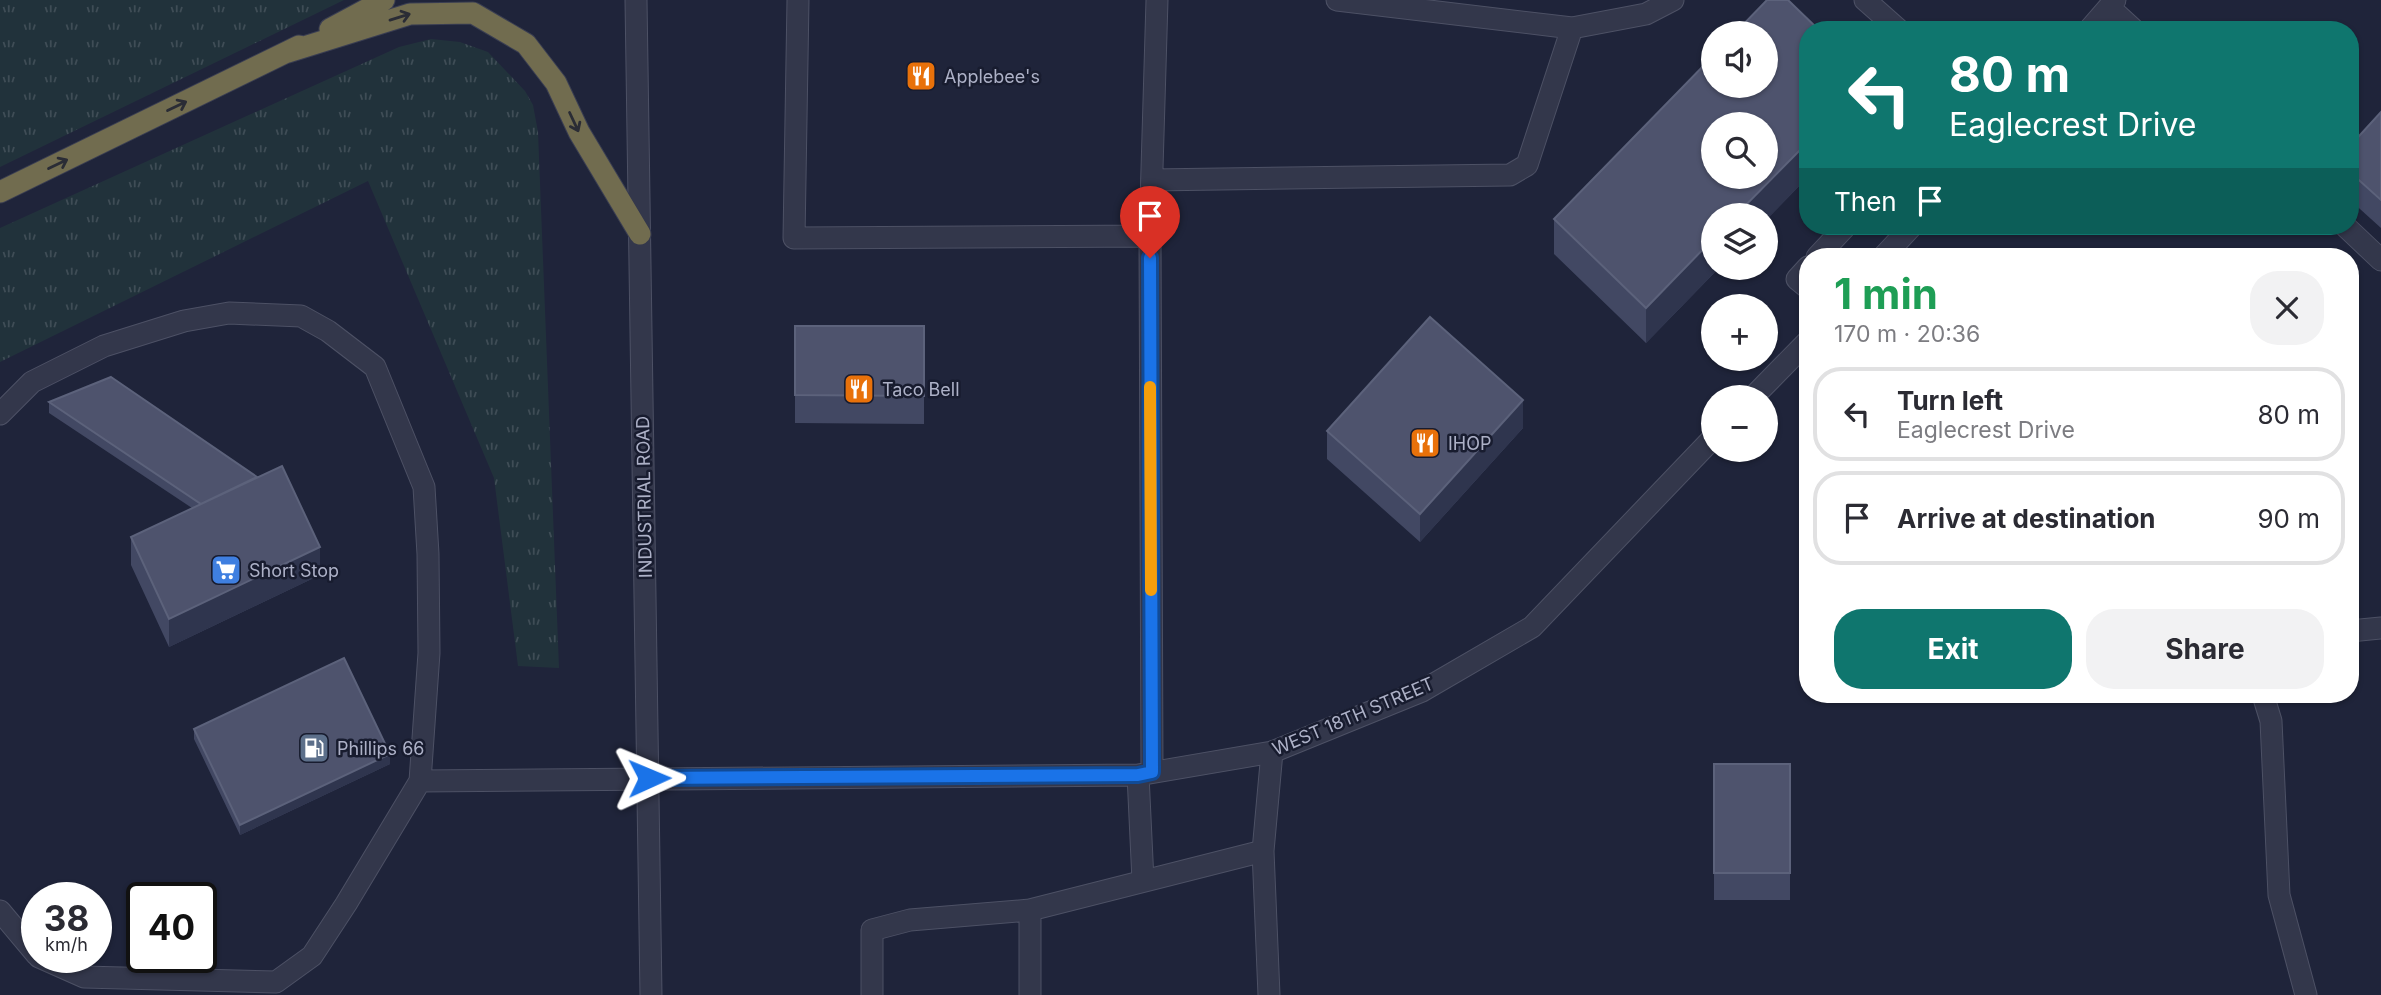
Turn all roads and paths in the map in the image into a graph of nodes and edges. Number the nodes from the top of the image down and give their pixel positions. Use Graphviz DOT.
graph roads {
  1 [pos="384,0"];
  2 [pos="636,0"];
  3 [pos="798,0"];
  4 [pos="1157,0"];
  5 [pos="1337,0"];
  6 [pos="1673,0"];
  7 [pos="1865,0"];
  8 [pos="2112,3"];
  9 [pos="1889,21"];
  10 [pos="2097,21"];
  11 [pos="2127,21"];
  12 [pos="1572,28"];
  13 [pos="288,52"];
  14 [pos="1152,180"];
  15 [pos="0,192"];
  16 [pos="640,234"];
  17 [pos="1838,235"];
  18 [pos="1904,235"];
  19 [pos="2355,235"];
  20 [pos="1150,236"];
  21 [pos="1825,248"];
  22 [pos="1892,248"];
  23 [pos="2381,260"];
  24 [pos="1799,350"];
  25 [pos="1765,385"];
  26 [pos="0,414"];
  27 [pos="1701,451"];
  28 [pos="2381,628"];
  29 [pos="2359,630"];
  30 [pos="2265,703"];
  31 [pos="1272,752"];
  32 [pos="1145,774"];
  33 [pos="649,778"];
  34 [pos="419,781"];
  35 [pos="1263,851"];
  36 [pos="1143,881"];
  37 [pos="0,911"];
  38 [pos="1030,911"];
  39 [pos="21,936"];
  40 [pos="75,973"];
  41 [pos="651,995"];
  42 [pos="872,995"];
  43 [pos="1030,995"];
  44 [pos="1269,995"];
  45 [pos="2306,995"];
  1 -- 13 [label="highway"];
  2 -- 16 [label="street, INDUSTRIAL ROAD"];
  3 -- 20 [label="street"];
  4 -- 14 [label="street"];
  5 -- 12 [label="street"];
  6 -- 12 [label="street"];
  7 -- 9 [label="street"];
  8 -- 10 [label="street"];
  8 -- 11 [label="street"];
  12 -- 14 [label="street"];
  15 -- 13 [label="highway, one-way"];
  13 -- 16 [label="highway, one-way"];
  14 -- 20 [label="street"];
  16 -- 33 [label="street, INDUSTRIAL ROAD"];
  17 -- 21 [label="street"];
  18 -- 22 [label="street"];
  19 -- 23 [label="street"];
  20 -- 32 [label="street"];
  24 -- 25 [label="street"];
  26 -- 34 [label="street"];
  27 -- 31 [label="street, WEST 18TH STREET"];
  28 -- 29 [label="street"];
  30 -- 45 [label="street"];
  31 -- 32 [label="street, WEST 18TH STREET"];
  31 -- 35 [label="street"];
  32 -- 33 [label="street, WEST 18TH STREET"];
  32 -- 36 [label="street"];
  33 -- 34 [label="street, WEST 18TH STREET"];
  33 -- 41 [label="street, INDUSTRIAL ROAD"];
  34 -- 40 [label="street"];
  35 -- 36 [label="street"];
  35 -- 44 [label="street"];
  36 -- 38 [label="street"];
  37 -- 39 [label="street"];
  38 -- 42 [label="street"];
  38 -- 43 [label="street"];
}
